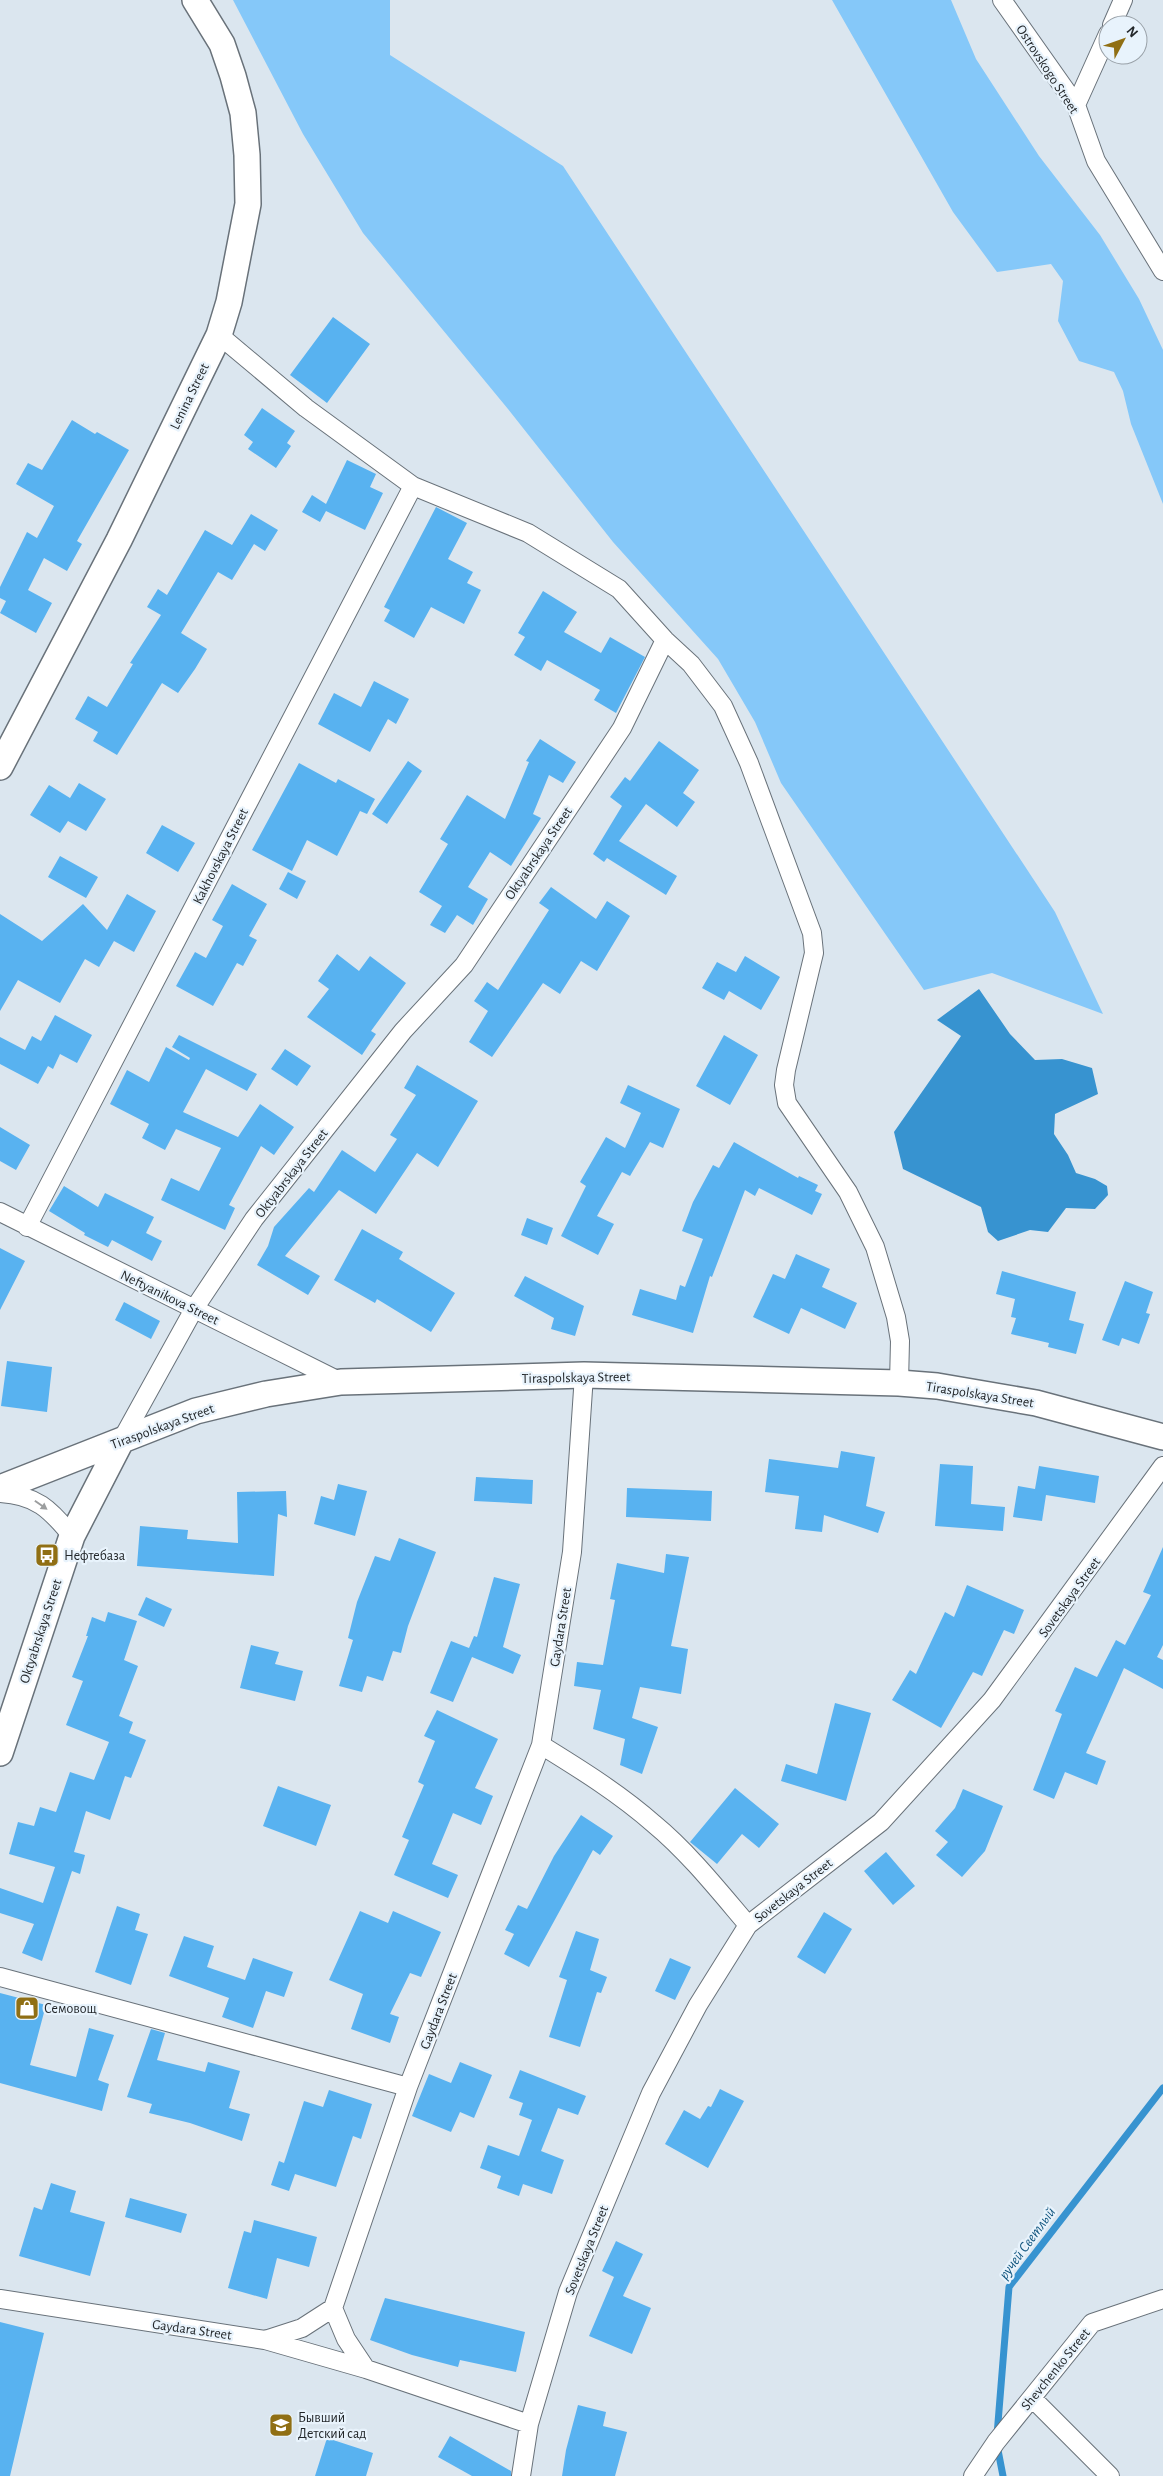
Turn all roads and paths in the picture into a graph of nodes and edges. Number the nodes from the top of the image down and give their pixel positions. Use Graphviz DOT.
graph roads {
  1 [pos="195,0"];
  2 [pos="1002,0"];
  3 [pos="1124,0"];
  4 [pos="1117,15"];
  5 [pos="1098,56"];
  6 [pos="1076,105"];
  7 [pos="1163,271"];
  8 [pos="219,336"];
  9 [pos="413,486"];
  10 [pos="665,640"];
  11 [pos="0,767"];
  12 [pos="0,1212"];
  13 [pos="27,1227"];
  14 [pos="194,1308"];
  15 [pos="584,1375"];
  16 [pos="341,1382"];
  17 [pos="899,1383"];
  18 [pos="1163,1437"];
  19 [pos="121,1441"];
  20 [pos="1163,1466"];
  21 [pos="0,1488"];
  22 [pos="0,1493"];
  23 [pos="72,1536"];
  24 [pos="541,1745"];
  25 [pos="0,1753"];
  26 [pos="748,1925"];
  27 [pos="0,1977"];
  28 [pos="408,2087"];
  29 [pos="1163,2299"];
  30 [pos="0,2300"];
  31 [pos="333,2308"];
  32 [pos="265,2340"];
  33 [pos="366,2369"];
  34 [pos="1032,2398"];
  35 [pos="529,2424"];
  36 [pos="521,2476"];
  37 [pos="973,2476"];
  38 [pos="1110,2476"];
  1 -- 8 [label="street, Lenina Street"];
  2 -- 6 [label="street, Ostrovskogo Street"];
  3 -- 4 [label="street"];
  5 -- 6 [label="street"];
  6 -- 7 [label="street, Ostrovskogo Street"];
  8 -- 9 [label="street"];
  8 -- 11 [label="street, Lenina Street"];
  9 -- 10 [label="street"];
  9 -- 13 [label="street, Kakhovskaya Street"];
  10 -- 14 [label="street, Oktyabrskaya Street"];
  10 -- 17 [label="street"];
  12 -- 13 [label="street, Neftyanikova Street"];
  13 -- 14 [label="street, Neftyanikova Street"];
  14 -- 16 [label="street, Neftyanikova Street"];
  14 -- 19 [label="street, Oktyabrskaya Street"];
  15 -- 16 [label="street, Tiraspolskaya Street"];
  15 -- 17 [label="street, Tiraspolskaya Street"];
  15 -- 24 [label="street, Gaydara Street"];
  16 -- 19 [label="street, Tiraspolskaya Street"];
  17 -- 18 [label="street, Tiraspolskaya Street"];
  19 -- 21 [label="street, Tiraspolskaya Street"];
  19 -- 23 [label="street, Oktyabrskaya Street"];
  20 -- 26 [label="street, Sovetskaya Street"];
  22 -- 23 [label="street, one-way"];
  23 -- 25 [label="street, Oktyabrskaya Street"];
  24 -- 26 [label="street"];
  24 -- 28 [label="street, Gaydara Street"];
  26 -- 35 [label="street, Sovetskaya Street"];
  27 -- 28 [label="street"];
  28 -- 31 [label="street, Gaydara Street"];
  29 -- 34 [label="street, Shevchenko Street"];
  30 -- 32 [label="street, Gaydara Street"];
  31 -- 32 [label="street, Gaydara Street"];
  31 -- 33 [label="street"];
  32 -- 33 [label="street"];
  33 -- 35 [label="street"];
  34 -- 37 [label="street, Shevchenko Street"];
  34 -- 38 [label="street"];
  35 -- 36 [label="street, Sovetskaya Street"];
}
